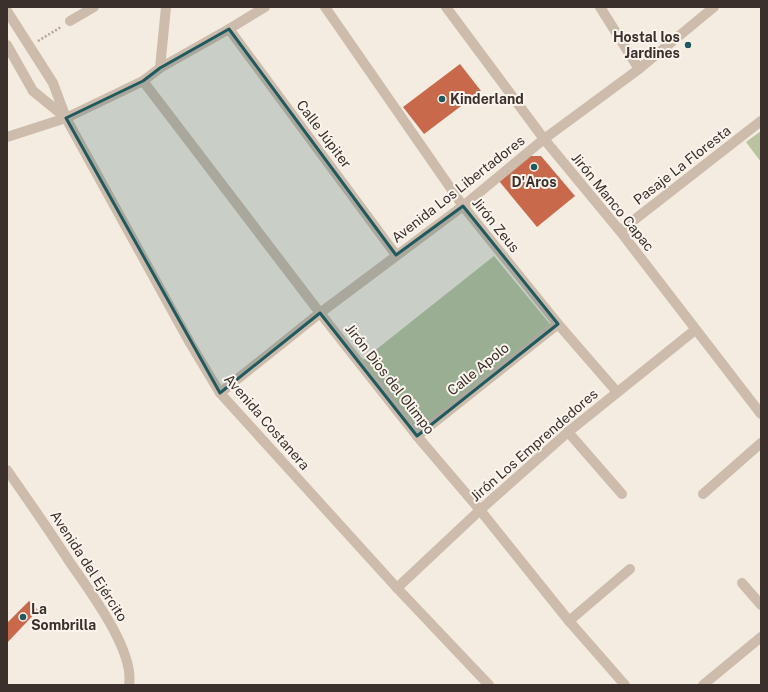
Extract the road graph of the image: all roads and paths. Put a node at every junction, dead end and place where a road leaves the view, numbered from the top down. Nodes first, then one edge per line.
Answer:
1 (94, 7) edge
2 (166, 7) edge
3 (264, 7) edge
4 (325, 7) edge
5 (446, 7) edge
6 (600, 7) edge
7 (714, 7) edge
8 (7, 11) edge
9 (70, 21) joint
10 (229, 29) junction
11 (7, 45) edge
12 (29, 46) junction
13 (160, 68) junction
14 (639, 69) junction
15 (143, 81) junction
16 (66, 118) junction
17 (761, 122) edge
18 (7, 137) edge
19 (544, 139) junction
20 (463, 206) junction
21 (620, 231) junction
22 (396, 255) junction
23 (320, 313) junction
24 (558, 324) junction
25 (695, 330) junction
26 (617, 392) junction
27 (220, 393) junction
28 (761, 414) edge
29 (568, 432) junction
30 (417, 436) junction
31 (761, 443) edge
32 (7, 470) edge
33 (622, 494) dead end
34 (703, 494) dead end
35 (480, 510) junction
36 (630, 569) dead end
37 (742, 583) dead end
38 (397, 588) junction
39 (761, 605) edge
40 (569, 621) junction
41 (761, 637) edge
42 (128, 685) edge
43 (489, 685) edge
44 (625, 685) edge
45 (703, 685) edge

1 - 9 street
2 - 13 street
3 - 10 street
4 - 20 street, Jirón Zeus
5 - 19 street, Jirón Manco Capac
6 - 14 street
7 - 14 street, Avenida Los Libertadores
8 - 12 street, Avenida Costanera
9 - 12 path
10 - 13 street
10 - 22 street, Calle Júpiter
11 - 16 street, Avenida Costanera
12 - 16 street, Avenida Costanera
13 - 15 street
14 - 19 street, Avenida Los Libertadores
15 - 16 street
15 - 23 street, Jirón Dios del Olimpo
16 - 18 street
16 - 27 street, Avenida Costanera
17 - 21 street, Pasaje La Floresta
19 - 20 street, Avenida Los Libertadores
19 - 21 street, Jirón Manco Capac
20 - 22 street, Avenida Los Libertadores
20 - 24 street, Jirón Zeus
21 - 25 street, Jirón Manco Capac
22 - 23 street, Avenida Los Libertadores
23 - 27 street, Avenida Los Libertadores
23 - 30 street, Jirón Dios del Olimpo
24 - 26 street, Jirón Zeus
24 - 30 street, Calle Apolo
25 - 26 street, Jirón Los Emprendedores
25 - 28 street, Jirón Manco Capac
26 - 29 street, Jirón Los Emprendedores
27 - 38 street, Avenida Costanera
29 - 33 street
29 - 35 street, Jirón Los Emprendedores
30 - 35 street, Jirón Dios del Olimpo
31 - 34 street
32 - 42 street, Avenida del Ejército
35 - 38 street, Jirón Los Emprendedores
35 - 40 street, Jirón Dios del Olimpo
36 - 40 street
37 - 39 street
38 - 43 street, Avenida Costanera
40 - 44 street, Jirón Dios del Olimpo
41 - 45 street

